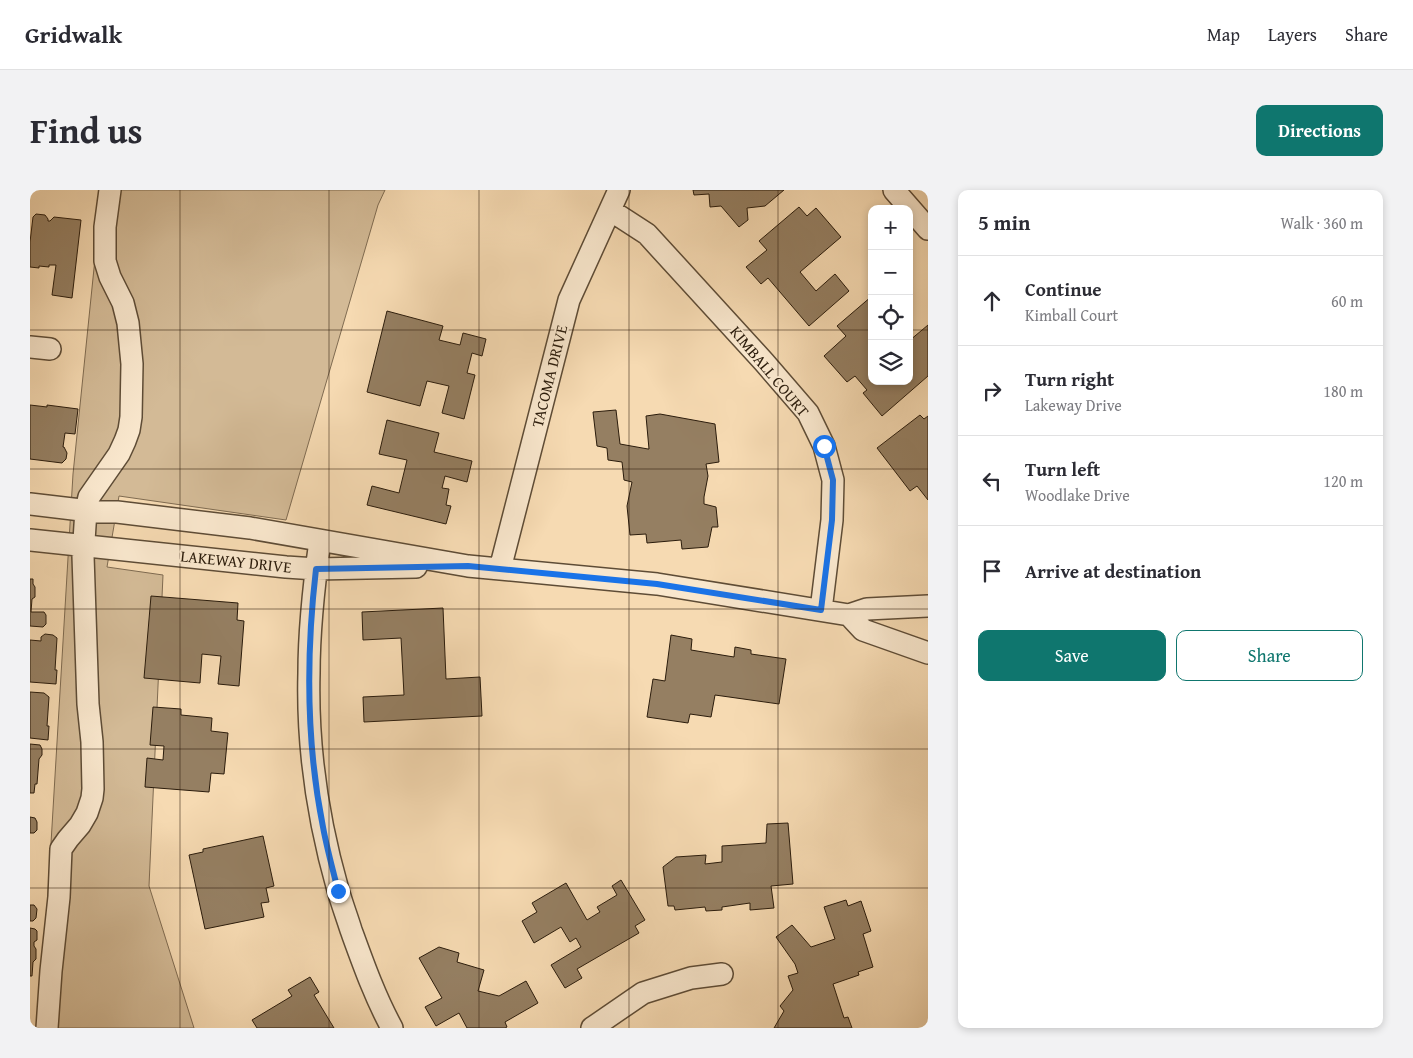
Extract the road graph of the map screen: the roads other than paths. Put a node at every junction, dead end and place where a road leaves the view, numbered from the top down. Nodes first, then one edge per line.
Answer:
1 (110, 190) edge
2 (619, 190) edge
3 (894, 190) edge
4 (610, 210) junction
5 (928, 229) edge
6 (30, 504) edge
7 (92, 511) junction
8 (30, 540) edge
9 (320, 540) junction
10 (89, 545) junction
11 (468, 566) junction
12 (316, 569) junction
13 (500, 569) junction
14 (928, 606) edge
15 (821, 610) junction
16 (850, 615) junction
17 (928, 653) edge
18 (722, 974) dead end
19 (47, 1028) edge
20 (392, 1028) edge
21 (592, 1028) edge

1 - 7 street
2 - 4 street, TACOMA DRIVE
3 - 5 street
4 - 13 street, TACOMA DRIVE
4 - 15 street, KIMBALL COURT
6 - 7 street, LAKEWAY DRIVE
7 - 9 street, LAKEWAY DRIVE
7 - 10 street
8 - 10 street, LAKEWAY DRIVE
9 - 11 street, LAKEWAY DRIVE
9 - 12 street
10 - 12 street, LAKEWAY DRIVE
10 - 19 street
11 - 12 street, LAKEWAY DRIVE
11 - 13 street, LAKEWAY DRIVE
12 - 20 street
13 - 15 street, LAKEWAY DRIVE
14 - 16 street, LAKEWAY DRIVE
15 - 16 street, LAKEWAY DRIVE
16 - 17 street
18 - 21 street

